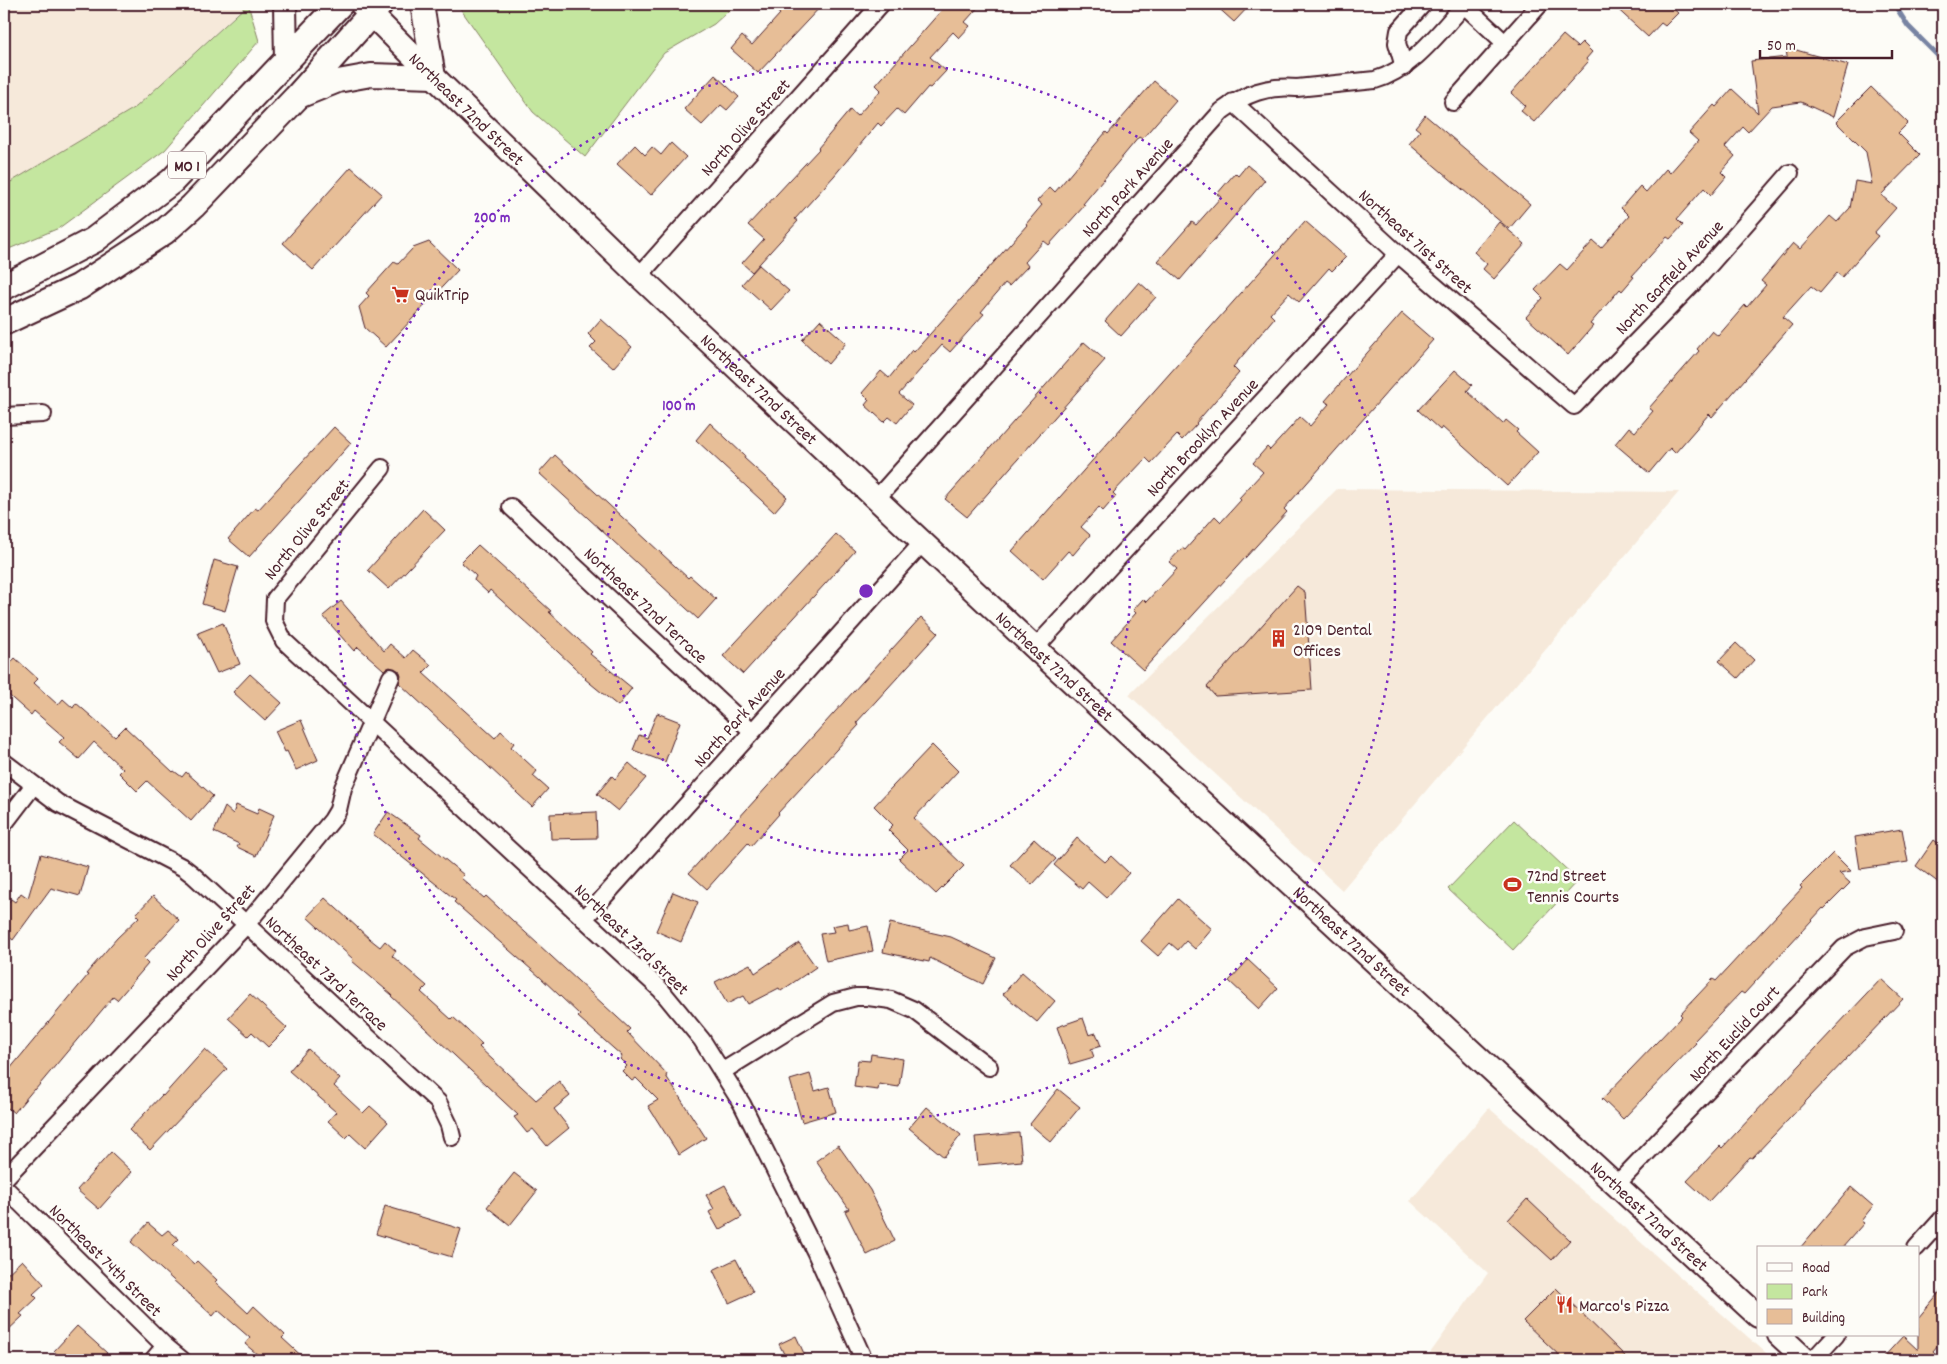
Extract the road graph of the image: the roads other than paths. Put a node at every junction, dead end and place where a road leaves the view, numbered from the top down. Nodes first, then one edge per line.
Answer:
1 (285, 4) edge
2 (340, 4) edge
3 (422, 4) edge
4 (881, 4) edge
5 (1423, 4) edge
6 (1464, 4) edge
7 (1540, 4) edge
8 (370, 7) edge
9 (1505, 43) junction
10 (286, 61) junction
11 (1404, 67) junction
12 (434, 78) junction
13 (296, 98) junction
14 (1234, 102) junction
15 (1453, 102) dead end
16 (1790, 173) dead end
17 (1398, 254) junction
18 (639, 276) junction
19 (4, 286) edge
20 (4, 322) edge
21 (1574, 406) joint
22 (43, 414) dead end
23 (4, 416) edge
24 (382, 468) dead end
25 (877, 498) junction
26 (511, 507) dead end
27 (923, 542) junction
28 (274, 621) joint
29 (1035, 648) junction
30 (391, 677) dead end
31 (372, 723) junction
32 (752, 732) junction
33 (4, 762) edge
34 (34, 786) junction
35 (4, 824) edge
36 (584, 919) junction
37 (246, 925) junction
38 (1894, 931) dead end
39 (989, 1067) dead end
40 (723, 1071) junction
41 (452, 1137) dead end
42 (4, 1179) edge
43 (1617, 1184) junction
44 (4, 1187) edge
45 (1943, 1218) edge
46 (1918, 1246) edge
47 (1757, 1315) edge
48 (1780, 1336) edge
49 (1835, 1336) edge
50 (166, 1346) junction
51 (153, 1360) edge
52 (182, 1360) edge
53 (864, 1360) edge
54 (1806, 1360) edge
55 (1813, 1360) edge

1 - 10 main road
2 - 10 main road, MO 1
3 - 12 main road
4 - 18 street, North Olive Street
5 - 11 street
6 - 9 street
6 - 11 street, North Park Avenue
7 - 9 street
8 - 12 main road, Northeast 72nd Street
8 - 13 main road, MO 1
9 - 15 street
10 - 19 main road, MO 1
11 - 14 street, North Park Avenue
12 - 13 main road
12 - 18 main road, Northeast 72nd Street
13 - 20 main road, MO 1
14 - 17 street, Northeast 71st Street
14 - 25 street, North Park Avenue
16 - 21 street, North Garfield Avenue
17 - 21 street, Northeast 71st Street
17 - 29 street, North Brooklyn Avenue
18 - 25 main road, Northeast 72nd Street
22 - 23 street
24 - 28 street, North Olive Street
25 - 27 main road, Northeast 72nd Street
26 - 32 street, Northeast 72nd Terrace
27 - 29 main road, Northeast 72nd Street
27 - 32 street, North Park Avenue
28 - 31 street, Northeast 73rd Street
29 - 43 main road, Northeast 72nd Street
30 - 31 street, North Olive Street
31 - 36 street, Northeast 73rd Street
31 - 37 street, North Olive Street
32 - 36 street, North Park Avenue
33 - 34 street, Northeast 73rd Terrace
34 - 35 street
34 - 37 street, Northeast 73rd Terrace
36 - 40 street, Northeast 73rd Street
37 - 41 street, Northeast 73rd Terrace
37 - 42 street, North Olive Street
38 - 43 street, North Euclid Court
39 - 40 street
40 - 53 street, Northeast 73rd Street
43 - 47 main road, Northeast 72nd Street
44 - 50 street, Northeast 74th Street
45 - 46 street
48 - 54 main road
49 - 55 street
50 - 51 street
50 - 52 street, Northeast 74th Street

